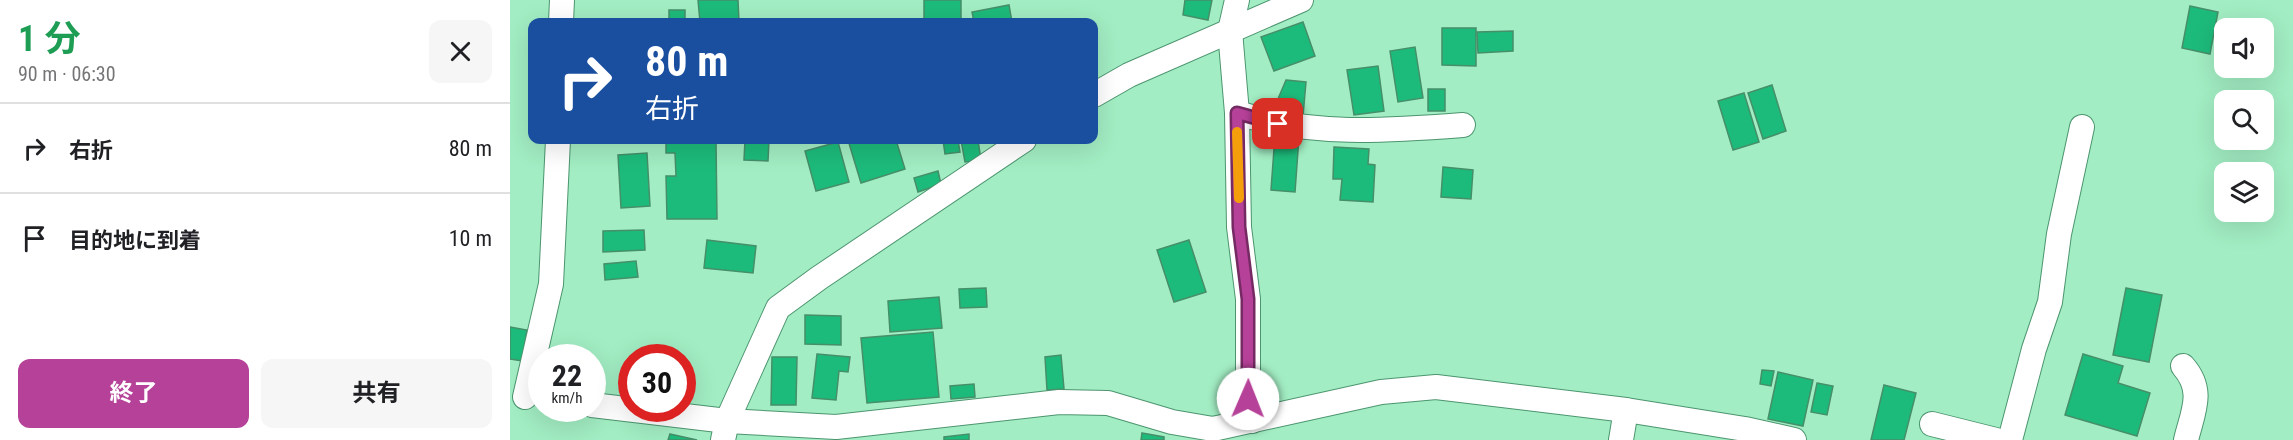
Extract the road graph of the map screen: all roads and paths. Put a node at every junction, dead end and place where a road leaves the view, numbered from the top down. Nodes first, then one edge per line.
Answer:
1 (562, 0) edge
2 (1237, 0) edge
3 (1301, 0) edge
4 (561, 18) edge
5 (1230, 31) junction
6 (1098, 93) edge
7 (1237, 113) junction
8 (1463, 125) dead end
9 (2082, 127) dead end
10 (558, 144) edge
11 (1018, 144) edge
12 (2182, 366) dead end
13 (526, 397) edge
14 (606, 408) edge
15 (1626, 410) junction
16 (1252, 421) junction
17 (1932, 424) dead end
18 (725, 431) edge
19 (1621, 440) edge
20 (1794, 440) edge
21 (1996, 440) edge
22 (2010, 440) edge
23 (2186, 440) edge

1 - 4 street
2 - 5 street
3 - 5 street
5 - 6 street
5 - 7 street
7 - 8 street
7 - 16 street
9 - 22 street
10 - 13 street
11 - 18 street
12 - 23 street
14 - 18 street
15 - 16 street
15 - 19 street
15 - 20 street
16 - 18 street
17 - 21 street

